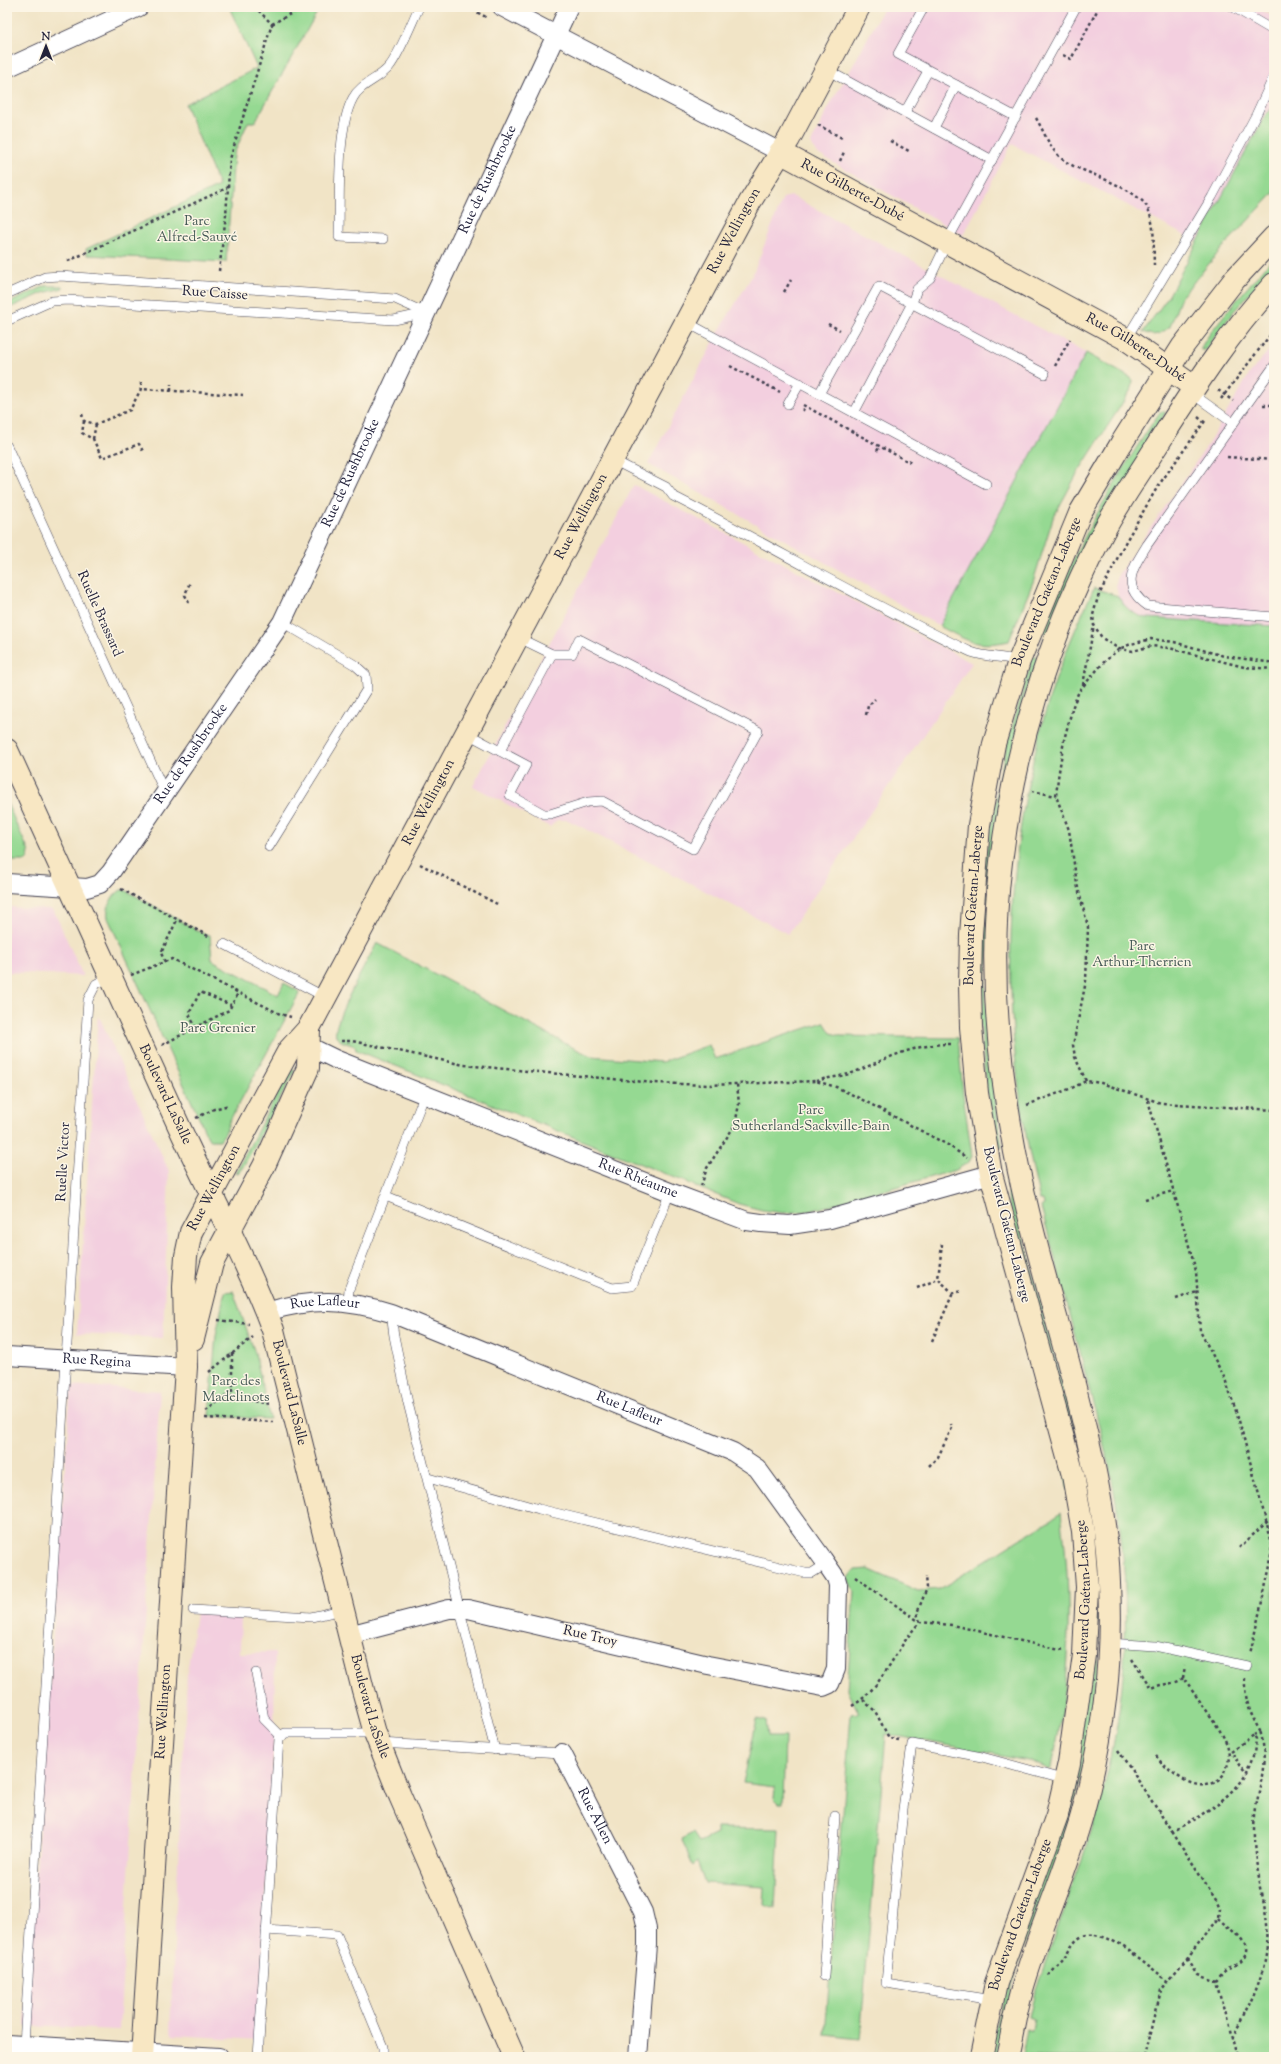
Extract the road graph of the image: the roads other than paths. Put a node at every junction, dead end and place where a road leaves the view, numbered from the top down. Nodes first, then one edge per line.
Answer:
1 (139, 7) edge
2 (419, 7) edge
3 (502, 7) edge
4 (569, 7) edge
5 (859, 7) edge
6 (924, 7) edge
7 (1076, 7) edge
8 (1233, 7) edge
9 (1274, 31) edge
10 (555, 34) junction
11 (7, 68) edge
12 (825, 69) junction
13 (928, 70) junction
14 (1274, 76) edge
15 (956, 85) junction
16 (905, 112) junction
17 (1016, 117) junction
18 (934, 128) junction
19 (780, 152) junction
20 (992, 160) junction
21 (1274, 237) edge
22 (383, 239) dead end
23 (948, 243) junction
24 (1274, 284) edge
25 (7, 294) edge
26 (912, 303) junction
27 (426, 313) junction
28 (7, 321) edge
29 (686, 322) junction
30 (1126, 339) junction
31 (1274, 366) edge
32 (1168, 368) junction
33 (1045, 374) dead end
34 (800, 383) junction
35 (1194, 387) junction
36 (819, 394) junction
37 (788, 404) dead end
38 (854, 413) junction
39 (1233, 423) junction
40 (7, 446) edge
41 (613, 460) junction
42 (986, 484) dead end
43 (1274, 617) edge
44 (282, 622) junction
45 (518, 636) junction
46 (1028, 639) junction
47 (1052, 648) junction
48 (552, 654) junction
49 (1019, 661) junction
50 (466, 733) junction
51 (500, 751) junction
52 (8, 753) edge
53 (165, 793) junction
54 (269, 847) dead end
55 (7, 883) edge
56 (70, 887) junction
57 (224, 944) dead end
58 (121, 976) junction
59 (325, 997) junction
60 (305, 1038) junction
61 (425, 1094) junction
62 (991, 1174) junction
63 (670, 1192) junction
64 (212, 1194) junction
65 (386, 1196) junction
66 (229, 1229) junction
67 (348, 1302) junction
68 (391, 1313) junction
69 (258, 1318) junction
70 (7, 1356) edge
71 (66, 1359) junction
72 (186, 1367) junction
73 (428, 1478) junction
74 (826, 1564) junction
75 (460, 1608) junction
76 (192, 1610) dead end
77 (342, 1610) junction
78 (349, 1635) junction
79 (1110, 1643) junction
80 (1247, 1666) road end
81 (256, 1673) dead end
82 (830, 1684) joint
83 (282, 1737) junction
84 (377, 1738) junction
85 (495, 1750) junction
86 (562, 1753) joint
87 (1066, 1780) junction
88 (835, 1816) dead end
89 (266, 1930) junction
90 (824, 1976) dead end
91 (992, 2000) junction
92 (16, 2044) edge
93 (143, 2055) edge
94 (218, 2057) edge
95 (258, 2057) edge
96 (383, 2057) edge
97 (514, 2057) edge
98 (638, 2057) edge
99 (981, 2057) edge
100 (1007, 2057) edge

1 - 11 street
2 - 22 lane
3 - 10 street, Rue Gilberte-Dubé
4 - 10 street, Rue de Rushbrooke
5 - 12 main road, Rue Wellington
6 - 13 lane
7 - 17 lane
8 - 9 lane
10 - 19 street, Rue Gilberte-Dubé
10 - 27 street, Rue de Rushbrooke
12 - 16 lane
12 - 19 main road, Rue Wellington
13 - 15 lane
13 - 16 lane
14 - 30 lane
15 - 17 lane
15 - 18 lane
16 - 18 lane
17 - 20 lane
18 - 20 lane
19 - 23 main road, Rue Gilberte-Dubé
19 - 29 main road, Rue Wellington
20 - 23 lane
21 - 32 main road, Boulevard Gaétan-Laberge
23 - 26 lane
23 - 30 main road, Rue Gilberte-Dubé
24 - 35 main road, Boulevard Gaétan-Laberge
25 - 27 lane
26 - 33 lane
26 - 36 lane
26 - 38 lane
27 - 28 lane, Rue Caisse
27 - 44 street, Rue de Rushbrooke
29 - 34 lane
29 - 41 main road, Rue Wellington
30 - 32 main road, Rue Gilberte-Dubé
31 - 39 lane
32 - 35 main road, Rue Gilberte-Dubé
32 - 46 main road, Boulevard Gaétan-Laberge
34 - 36 lane
34 - 37 lane
35 - 39 lane
35 - 47 main road, Boulevard Gaétan-Laberge
36 - 38 lane
38 - 42 lane
39 - 43 lane
40 - 53 lane, Ruelle Brassard
41 - 45 main road, Rue Wellington
41 - 49 lane
44 - 53 street, Rue de Rushbrooke
44 - 54 lane
45 - 48 lane
45 - 50 main road, Rue Wellington
46 - 47 main road
46 - 49 main road, Boulevard Gaétan-Laberge
47 - 79 main road, Boulevard Gaétan-Laberge
48 - 51 lane
48 - 51 lane
49 - 62 main road, Boulevard Gaétan-Laberge
50 - 51 lane
50 - 59 main road, Rue Wellington
52 - 56 main road, Boulevard LaSalle
53 - 56 street, Rue de Rushbrooke
55 - 56 street, Rue de Rushbrooke
56 - 58 main road, Boulevard LaSalle
57 - 59 lane
58 - 64 main road, Boulevard LaSalle
58 - 71 lane, Ruelle Victor
59 - 60 main road, Rue Wellington
60 - 61 street, Rue Rhéaume
60 - 64 main road, Rue Wellington
60 - 66 main road, Rue Wellington
61 - 63 street, Rue Rhéaume
61 - 65 lane
62 - 63 street, Rue Rhéaume
62 - 87 main road, Boulevard Gaétan-Laberge
63 - 65 lane
64 - 66 main road, Boulevard LaSalle
64 - 72 main road, Rue Wellington
65 - 67 lane
66 - 69 main road, Boulevard LaSalle
66 - 72 main road, Rue Wellington
67 - 68 street, Rue Lafleur
67 - 69 street, Rue Lafleur
68 - 73 lane
68 - 74 street, Rue Lafleur
69 - 77 main road, Boulevard LaSalle
70 - 71 street, Rue Regina
71 - 72 street, Rue Regina
71 - 92 lane, Ruelle Victor
72 - 93 main road, Rue Wellington
73 - 74 lane
73 - 75 lane
74 - 82 street, Rue Lafleur
75 - 78 street, Rue Troy
75 - 82 street, Rue Troy
75 - 85 lane
76 - 77 lane
77 - 78 main road, Boulevard LaSalle
78 - 84 main road, Boulevard LaSalle
79 - 80 lane
79 - 100 main road, Boulevard Gaétan-Laberge
81 - 83 lane
83 - 84 lane, Rue Allen
83 - 89 lane
84 - 85 lane, Rue Allen
84 - 97 main road, Boulevard LaSalle
85 - 86 lane, Rue Allen
86 - 98 street, Rue Allen
87 - 91 main road, Boulevard Gaétan-Laberge
87 - 91 lane
88 - 90 lane
89 - 95 lane
89 - 96 lane
91 - 99 main road, Boulevard Gaétan-Laberge
92 - 93 street
93 - 94 street

